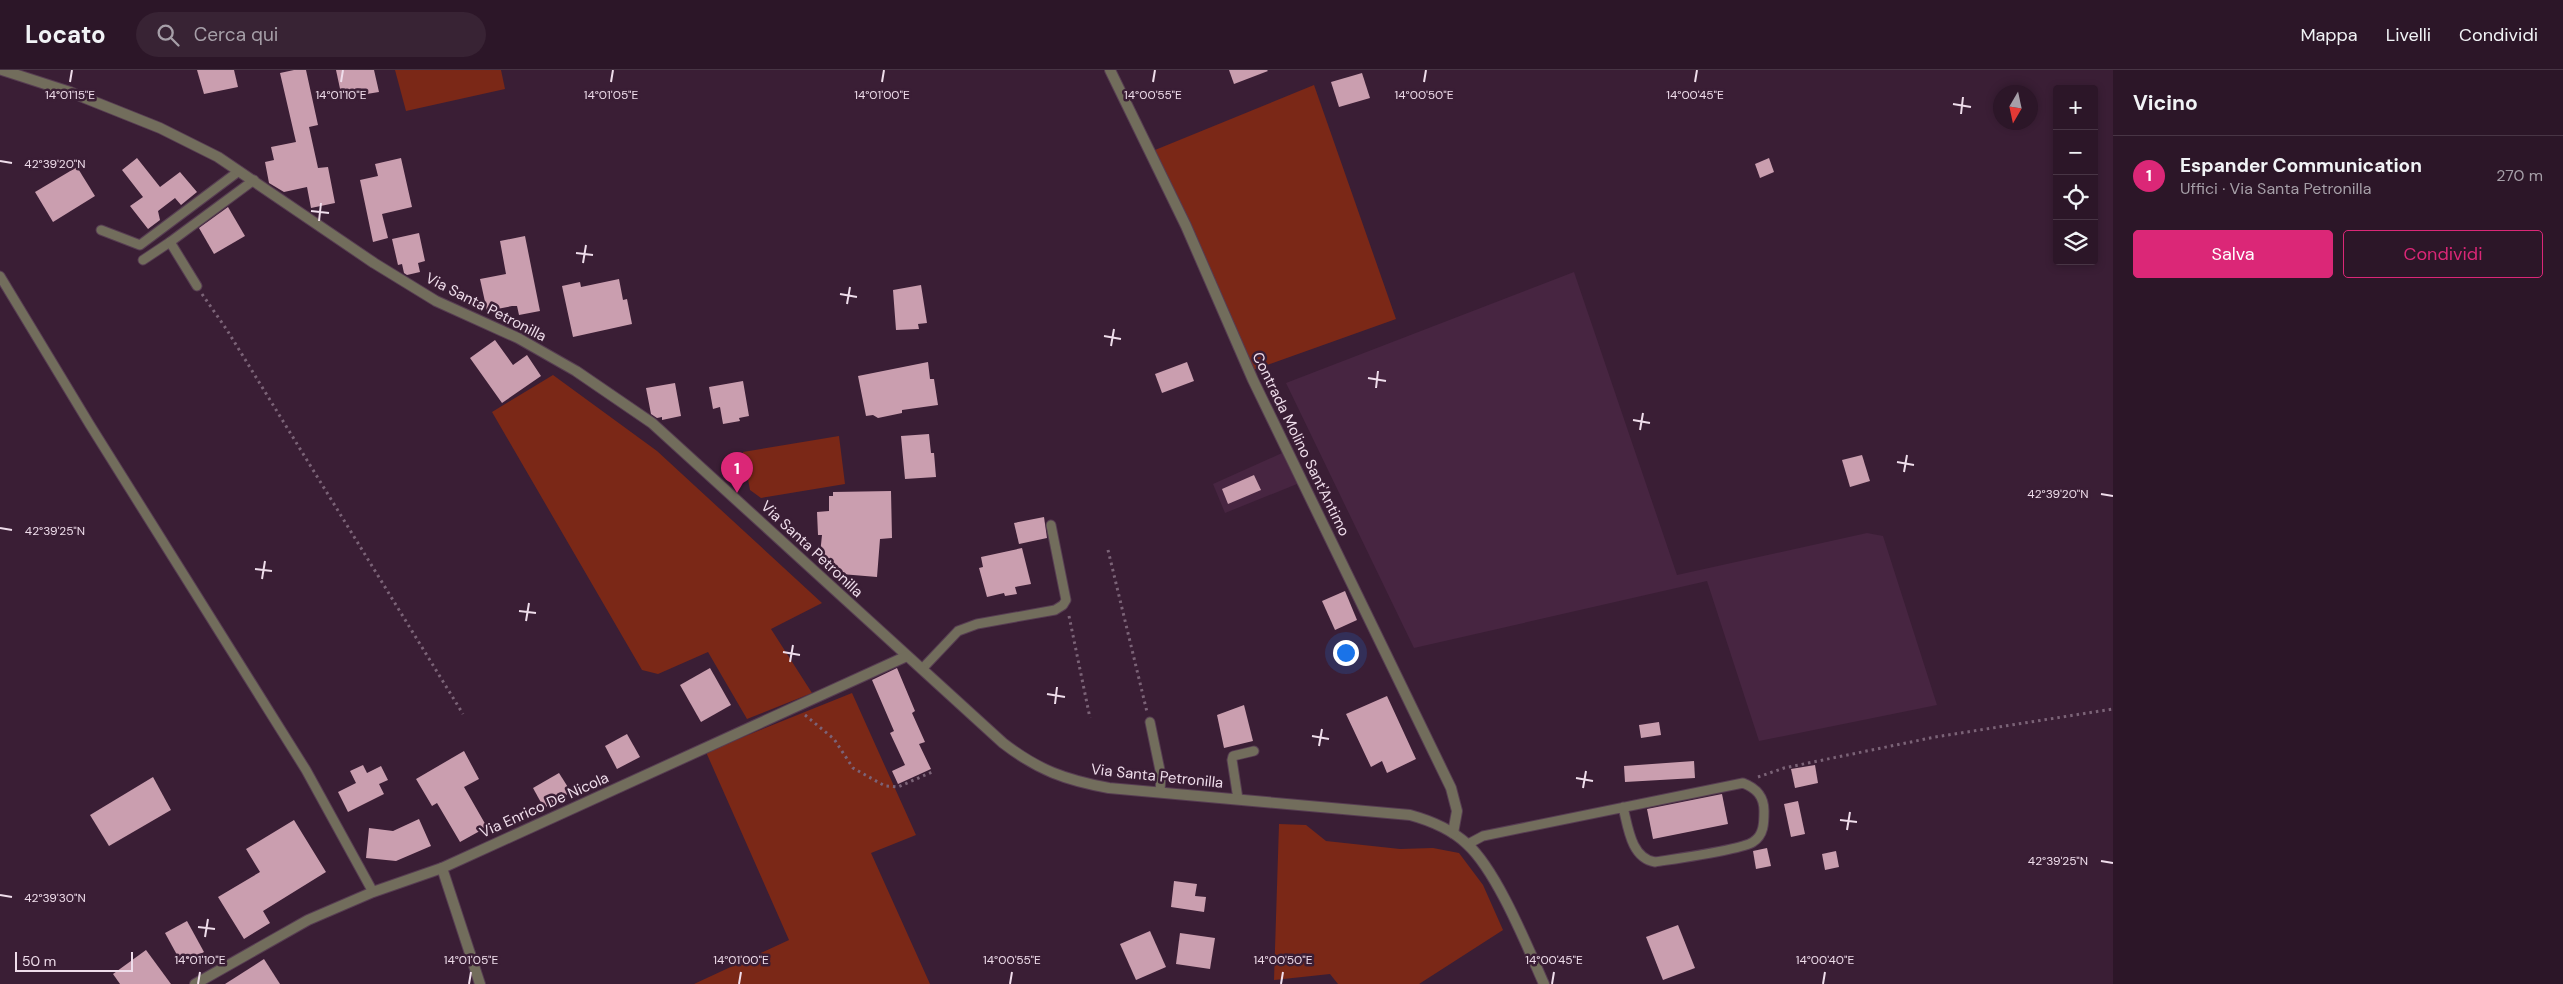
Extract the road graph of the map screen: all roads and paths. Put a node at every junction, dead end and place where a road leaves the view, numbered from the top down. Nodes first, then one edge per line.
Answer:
1 (2, 70) edge
2 (1110, 70) edge
3 (239, 170) junction
4 (254, 180) junction
5 (101, 230) dead end
6 (170, 242) junction
7 (143, 260) dead end
8 (0, 276) edge
9 (197, 286) joint
10 (1051, 525) dead end
11 (1108, 550) dead end
12 (1063, 606) junction
13 (907, 656) junction
14 (922, 670) junction
15 (791, 709) junction
16 (2113, 710) edge
17 (463, 714) dead end
18 (1090, 718) dead end
19 (1150, 722) joint
20 (1254, 751) dead end
21 (932, 772) dead end
22 (1743, 783) junction
23 (1160, 792) junction
24 (1238, 799) junction
25 (1623, 807) junction
26 (1453, 833) junction
27 (1468, 844) junction
28 (442, 868) junction
29 (373, 892) junction
30 (195, 984) edge
31 (480, 984) edge
32 (1544, 984) edge

1 - 3 street, Via Santa Petronilla
2 - 26 street, Contrada Molino Sant'Antimo
3 - 4 street, Via Santa Petronilla
3 - 5 lane
4 - 6 lane
4 - 13 street, Via Santa Petronilla
6 - 7 lane
6 - 9 lane
8 - 29 lane
9 - 17 path
10 - 12 lane
11 - 19 path
12 - 14 lane
12 - 18 path
13 - 14 street, Via Santa Petronilla
13 - 15 street, Via Enrico De Nicola
14 - 23 street, Via Santa Petronilla
15 - 21 path
15 - 28 street, Via Enrico De Nicola
16 - 22 path
19 - 23 lane
20 - 24 lane
22 - 25 lane
22 - 25 lane
23 - 24 street, Via Santa Petronilla
24 - 26 street, Via Santa Petronilla
25 - 27 lane
26 - 27 street, Via Santa Petronilla
27 - 32 street, Via Santa Petronilla
28 - 29 street, Via Enrico De Nicola
28 - 31 street
29 - 30 street, Via Enrico De Nicola

